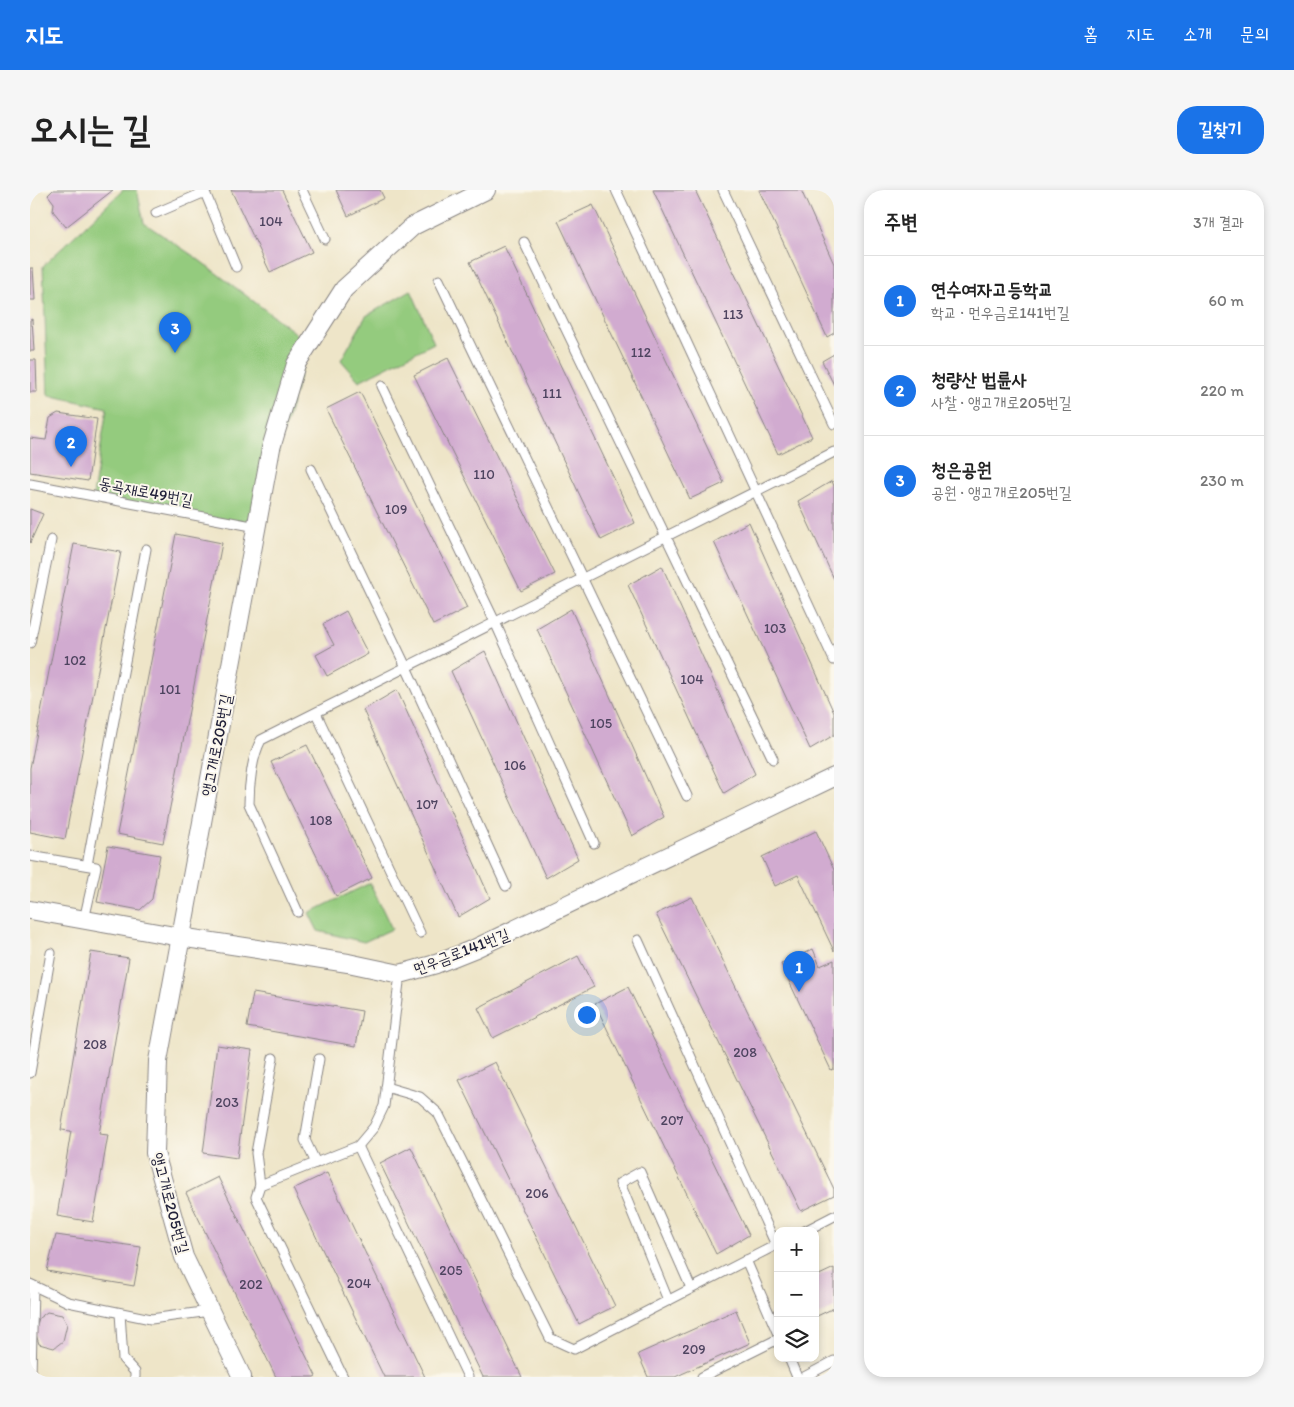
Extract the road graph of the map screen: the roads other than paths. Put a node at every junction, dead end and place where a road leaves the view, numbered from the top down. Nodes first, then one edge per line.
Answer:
1 (302, 190) edge
2 (486, 190) edge
3 (616, 190) edge
4 (723, 190) edge
5 (204, 191) edge
6 (156, 213) dead end
7 (325, 239) dead end
8 (524, 242) dead end
9 (236, 266) dead end
10 (439, 280) dead end
11 (382, 386) dead end
12 (834, 424) edge
13 (834, 452) edge
14 (311, 469) dead end
15 (30, 484) edge
16 (755, 492) junction
17 (257, 527) junction
18 (666, 537) junction
19 (51, 540) dead end
20 (146, 549) dead end
21 (583, 579) junction
22 (495, 622) junction
23 (30, 643) edge
24 (834, 660) edge
25 (406, 667) junction
26 (316, 713) junction
27 (773, 759) dead end
28 (834, 777) edge
29 (688, 796) dead end
30 (594, 843) dead end
31 (30, 856) edge
32 (87, 865) junction
33 (506, 886) dead end
34 (30, 910) edge
35 (298, 912) dead end
36 (84, 920) junction
37 (420, 933) dead end
38 (180, 937) junction
39 (638, 940) dead end
40 (51, 953) dead end
41 (400, 974) junction
42 (273, 1058) dead end
43 (319, 1058) dead end
44 (30, 1073) edge
45 (386, 1087) junction
46 (358, 1146) junction
47 (316, 1163) junction
48 (260, 1185) junction
49 (834, 1216) edge
50 (813, 1227) edge
51 (774, 1237) edge
52 (774, 1246) edge
53 (746, 1260) junction
54 (32, 1285) edge
55 (691, 1288) junction
56 (668, 1300) junction
57 (210, 1311) junction
58 (120, 1313) junction
59 (774, 1325) edge
60 (774, 1341) edge
61 (834, 1361) edge
62 (790, 1362) edge
63 (31, 1377) edge
64 (135, 1377) edge
65 (242, 1377) edge
66 (343, 1377) edge
67 (468, 1377) edge
68 (702, 1377) edge
69 (797, 1377) edge
70 (804, 1377) edge

1 - 7 lane
2 - 17 street, 앵고개로205번길
3 - 16 lane
4 - 12 lane
5 - 6 lane
5 - 9 lane
8 - 18 lane
10 - 21 lane
11 - 22 lane
13 - 16 lane
14 - 25 lane
15 - 17 lane, 동곡재로49번길
16 - 18 lane
16 - 24 lane
17 - 38 street, 앵고개로205번길
18 - 21 lane
18 - 27 lane
19 - 23 lane
20 - 32 lane
21 - 22 lane
21 - 29 lane
22 - 25 lane
22 - 30 lane
25 - 26 lane
25 - 33 lane
26 - 35 lane
26 - 37 lane
28 - 41 street, 먼우금로141번길
31 - 32 lane
32 - 36 lane
34 - 36 street, 먼우금로141번길
36 - 38 street, 먼우금로141번길
38 - 41 street, 먼우금로141번길
38 - 57 street, 앵고개로205번길
39 - 51 lane
40 - 44 lane
41 - 45 lane
42 - 48 lane
43 - 47 lane
45 - 46 lane
45 - 56 lane
46 - 47 lane
46 - 67 lane
47 - 48 lane
48 - 66 lane
49 - 50 lane
52 - 53 lane
53 - 55 lane
53 - 59 lane
54 - 58 lane
54 - 63 lane
55 - 56 lane
55 - 56 lane
57 - 58 lane
57 - 65 street, 앵고개로205번길
58 - 64 lane
60 - 68 lane
61 - 70 lane
62 - 69 lane

